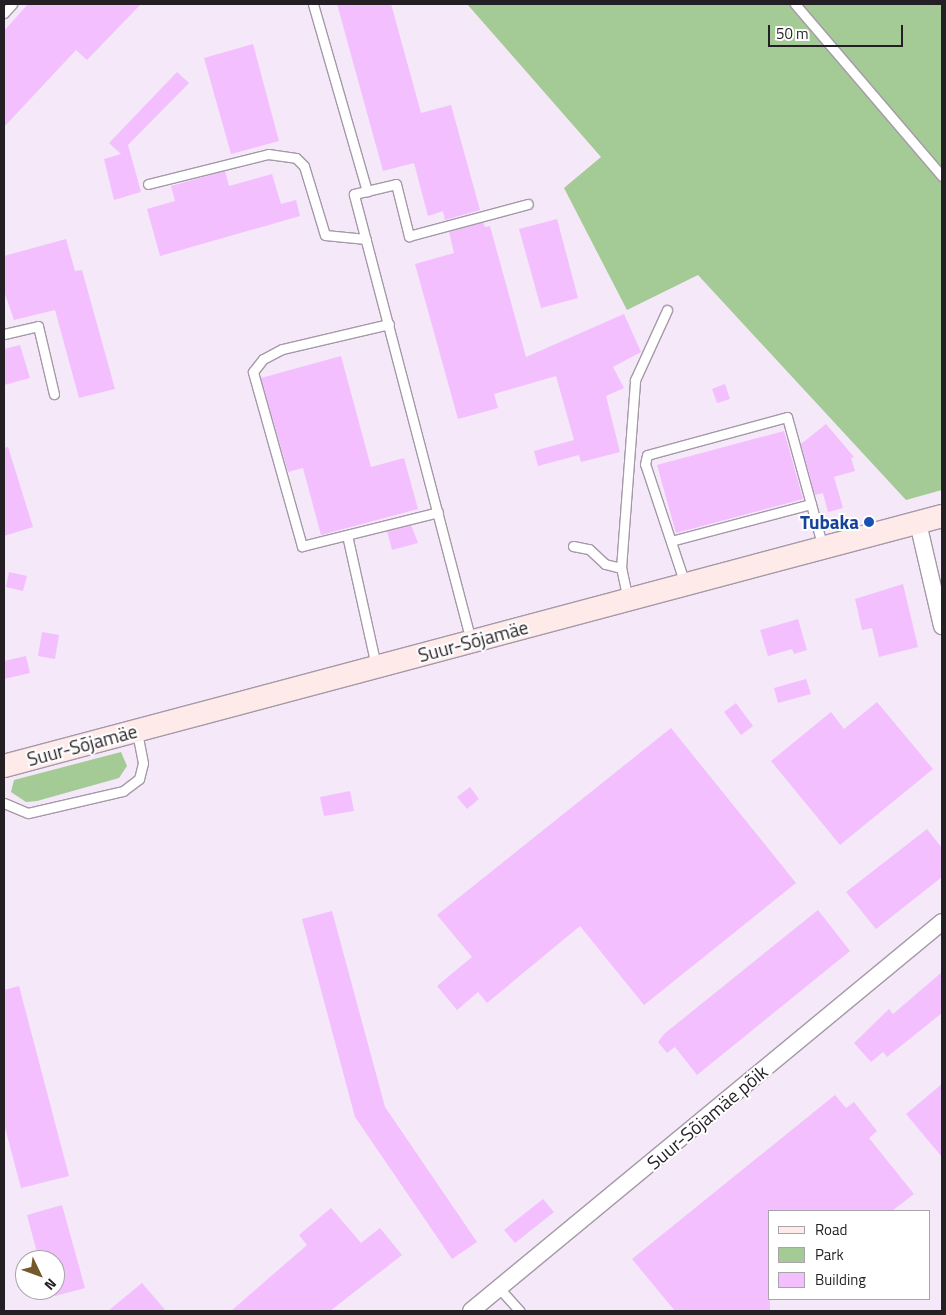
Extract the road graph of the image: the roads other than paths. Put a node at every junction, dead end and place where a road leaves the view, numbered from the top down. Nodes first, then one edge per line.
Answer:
1 (12, 4) edge
2 (313, 4) edge
3 (795, 4) edge
4 (4, 13) edge
5 (942, 176) edge
6 (148, 184) dead end
7 (367, 191) junction
8 (528, 204) dead end
9 (366, 239) junction
10 (667, 310) dead end
11 (389, 324) junction
12 (4, 334) edge
13 (54, 394) dead end
14 (811, 504) junction
15 (438, 512) junction
16 (942, 516) edge
17 (918, 523) junction
18 (347, 535) junction
19 (671, 541) junction
20 (573, 546) dead end
21 (823, 548) junction
22 (621, 568) junction
23 (685, 584) junction
24 (628, 600) junction
25 (942, 626) edge
26 (472, 641) junction
27 (376, 666) junction
28 (137, 731) junction
29 (4, 766) edge
30 (4, 803) edge
31 (942, 922) edge
32 (499, 1288) junction
33 (471, 1311) edge
34 (520, 1311) edge

1 - 4 lane
2 - 7 lane
3 - 5 lane
6 - 9 lane
7 - 8 lane
7 - 9 lane
9 - 11 lane
10 - 22 lane
11 - 15 lane
11 - 18 lane
12 - 13 lane
14 - 19 lane
14 - 19 lane
14 - 21 lane
15 - 18 lane
15 - 26 lane
16 - 17 main road, Suur-Sõjamäe
17 - 21 main road, Suur-Sõjamäe
17 - 25 street
18 - 27 lane
19 - 23 lane
20 - 22 lane
21 - 23 main road, Suur-Sõjamäe
22 - 24 lane
23 - 24 main road, Suur-Sõjamäe
24 - 26 main road, Suur-Sõjamäe
26 - 27 main road, Suur-Sõjamäe
27 - 28 main road, Suur-Sõjamäe
28 - 29 main road, Suur-Sõjamäe
28 - 30 lane
31 - 32 street, Suur-Sõjamäe põik
32 - 33 street, Suur-Sõjamäe põik
32 - 34 lane

